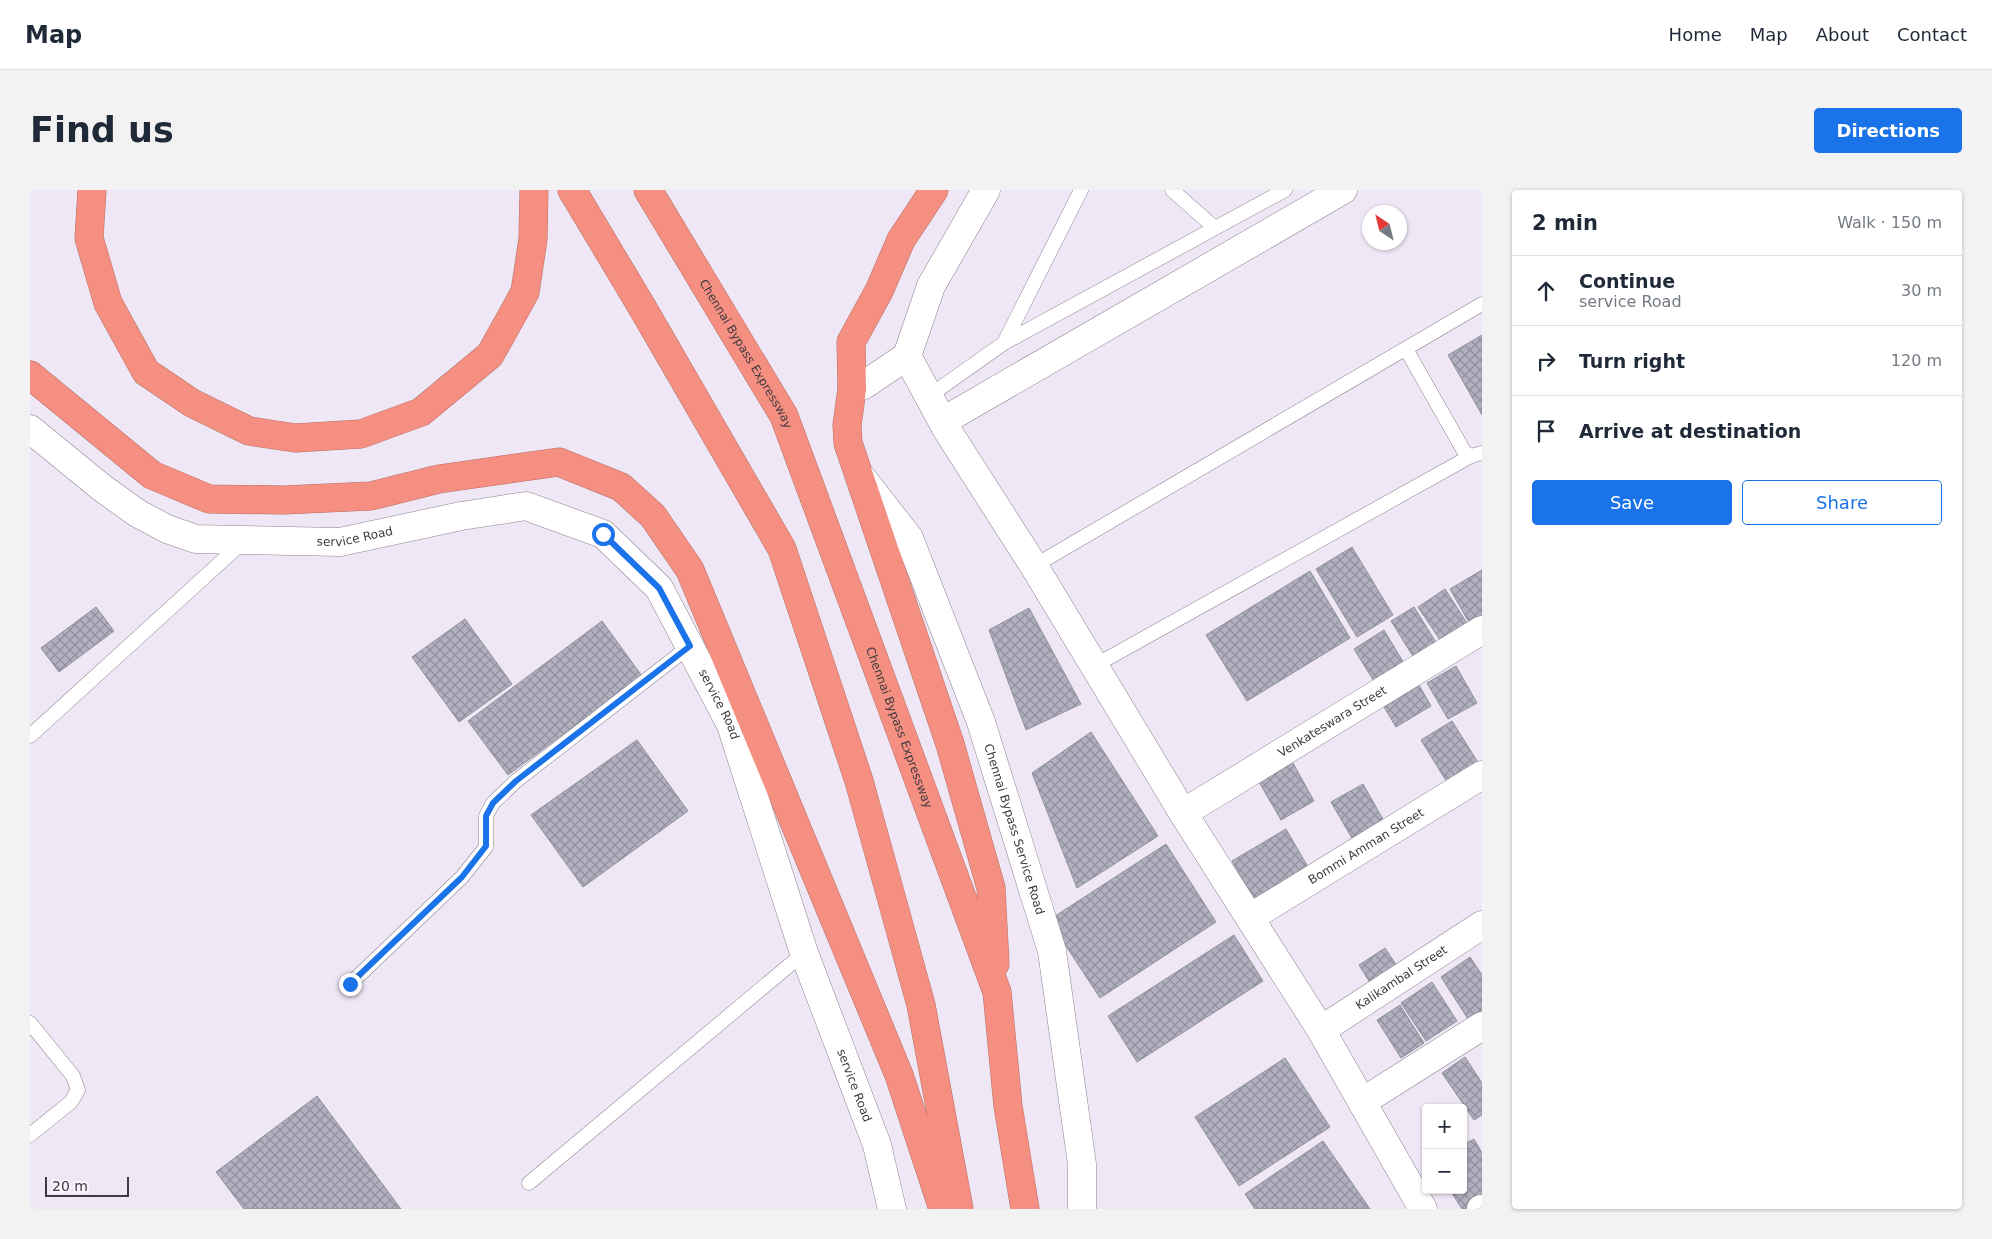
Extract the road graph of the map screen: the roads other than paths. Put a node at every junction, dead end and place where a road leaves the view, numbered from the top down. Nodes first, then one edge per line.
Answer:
1 (92, 190) edge
2 (534, 190) edge
3 (572, 190) edge
4 (648, 190) edge
5 (934, 190) edge
6 (986, 190) edge
7 (1081, 190) edge
8 (1172, 190) edge
9 (1284, 190) edge
10 (1343, 190) edge
11 (1215, 228) junction
12 (1482, 304) edge
13 (1004, 343) junction
14 (1406, 349) junction
15 (907, 356) junction
16 (30, 375) edge
17 (852, 389) junction
18 (929, 396) junction
19 (943, 421) junction
20 (30, 429) edge
21 (1476, 454) edge
22 (861, 476) junction
23 (244, 541) junction
24 (1034, 566) junction
25 (1482, 630) edge
26 (690, 646) junction
27 (1094, 666) junction
28 (30, 736) edge
29 (1482, 775) edge
30 (1183, 813) junction
31 (1250, 917) junction
32 (1482, 925) edge
33 (804, 953) junction
34 (350, 984) dead end
35 (997, 992) junction
36 (30, 1023) edge
37 (1482, 1026) edge
38 (1321, 1030) junction
39 (1362, 1102) junction
40 (30, 1135) edge
41 (529, 1183) dead end
42 (892, 1209) edge
43 (943, 1209) edge
44 (959, 1209) edge
45 (1025, 1209) edge
46 (1082, 1209) edge
47 (1423, 1209) edge

1 - 2 highway
3 - 44 highway
4 - 35 highway, Chennai Bypass Expressway
5 - 17 highway
6 - 15 street
7 - 13 lane
8 - 11 lane
9 - 11 lane
10 - 19 street
11 - 13 lane
12 - 14 lane
13 - 18 lane
14 - 21 lane
14 - 24 lane
15 - 17 street
15 - 18 street
16 - 43 highway
17 - 22 highway
18 - 19 street
19 - 24 street
20 - 23 street, service Road
21 - 27 lane
22 - 35 highway
22 - 46 street, Chennai Bypass Service Road
23 - 26 street, service Road
23 - 28 lane
24 - 27 street
25 - 30 street, Venkateswara Street
26 - 33 street, service Road
26 - 34 lane
27 - 30 street
29 - 31 street, Bommi Amman Street
30 - 31 street
31 - 38 street
32 - 38 street, Kalikambal Street
33 - 41 lane
33 - 42 street, service Road
35 - 45 highway, Chennai Bypass Expressway
36 - 40 lane
37 - 39 street
38 - 39 street
39 - 47 street

